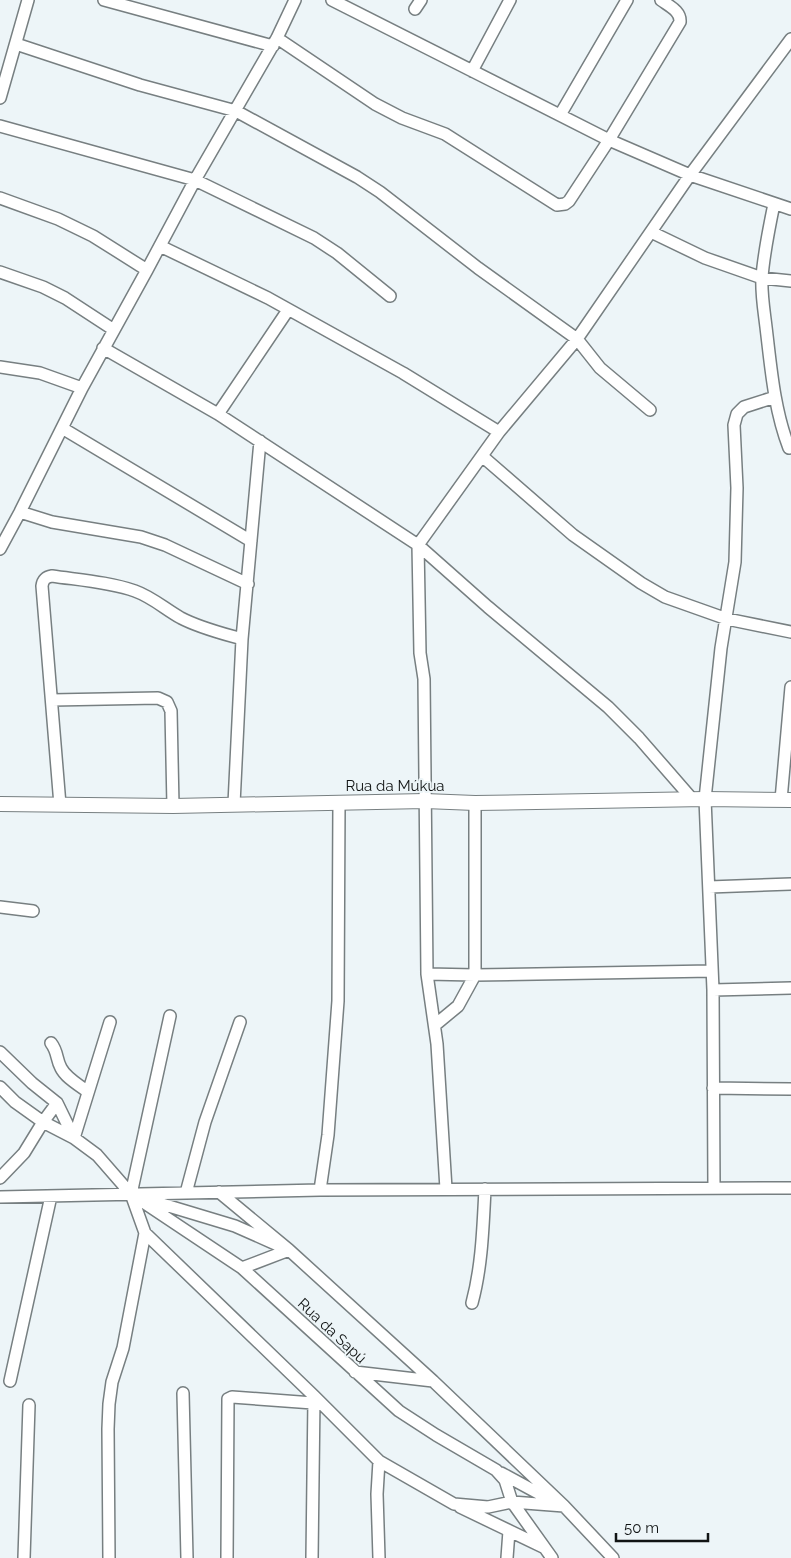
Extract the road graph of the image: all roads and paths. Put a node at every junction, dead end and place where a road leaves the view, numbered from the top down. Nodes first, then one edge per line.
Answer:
1 (28, 0) edge
2 (104, 0) edge
3 (295, 0) edge
4 (332, 0) edge
5 (510, 0) edge
6 (627, 0) edge
7 (661, 0) edge
8 (791, 39) edge
9 (275, 42) junction
10 (16, 44) junction
11 (472, 70) junction
12 (0, 98) edge
13 (236, 111) junction
14 (560, 115) junction
15 (0, 126) edge
16 (609, 140) junction
17 (690, 175) junction
18 (194, 180) junction
19 (0, 198) edge
20 (774, 204) junction
21 (791, 209) edge
22 (650, 232) junction
23 (160, 246) junction
24 (147, 270) junction
25 (0, 272) edge
26 (762, 278) junction
27 (791, 281) edge
28 (390, 296) dead end
29 (288, 310) junction
30 (114, 330) junction
31 (577, 339) junction
32 (103, 348) junction
33 (0, 366) edge
34 (82, 388) junction
35 (775, 397) junction
36 (650, 410) dead end
37 (218, 414) junction
38 (62, 428) junction
39 (499, 432) junction
40 (260, 441) junction
41 (790, 449) edge
42 (482, 456) junction
43 (20, 512) junction
44 (251, 541) junction
45 (418, 545) junction
46 (0, 549) edge
47 (248, 584) junction
48 (727, 619) junction
49 (791, 632) edge
50 (242, 639) junction
51 (791, 687) edge
52 (52, 700) junction
53 (699, 799) junction
54 (425, 800) junction
55 (786, 800) edge
56 (340, 802) junction
57 (475, 803) junction
58 (0, 804) edge
59 (234, 804) junction
60 (60, 805) junction
61 (174, 806) junction
62 (791, 884) edge
63 (709, 887) junction
64 (0, 907) edge
65 (33, 911) dead end
66 (712, 971) junction
67 (426, 974) junction
68 (475, 975) junction
69 (791, 988) edge
70 (713, 990) junction
71 (170, 1016) dead end
72 (110, 1022) dead end
73 (240, 1022) dead end
74 (435, 1026) junction
75 (51, 1043) dead end
76 (0, 1052) edge
77 (0, 1088) edge
78 (713, 1088) junction
79 (791, 1089) edge
80 (88, 1092) junction
81 (0, 1096) edge
82 (15, 1102) junction
83 (57, 1103) junction
84 (43, 1122) junction
85 (74, 1138) junction
86 (0, 1178) edge
87 (714, 1188) junction
88 (791, 1188) edge
89 (446, 1189) junction
90 (485, 1189) junction
91 (320, 1190) junction
92 (186, 1192) junction
93 (219, 1192) junction
94 (131, 1194) junction
95 (0, 1196) edge
96 (51, 1196) junction
97 (145, 1233) junction
98 (289, 1250) junction
99 (242, 1268) junction
100 (472, 1303) dead end
101 (355, 1372) junction
102 (433, 1381) junction
103 (10, 1382) dead end
104 (183, 1393) dead end
105 (314, 1399) junction
106 (29, 1405) dead end
107 (379, 1461) junction
108 (496, 1470) junction
109 (512, 1502) junction
110 (454, 1504) junction
111 (564, 1506) junction
112 (509, 1531) junction
113 (543, 1547) junction
114 (24, 1558) edge
115 (109, 1558) edge
116 (187, 1558) edge
117 (228, 1558) edge
118 (312, 1558) edge
119 (379, 1558) edge
120 (507, 1558) edge
121 (552, 1558) edge
122 (613, 1558) edge

1 - 10 street
2 - 9 street
3 - 9 street
4 - 11 street
5 - 11 street
6 - 14 street
7 - 16 street
8 - 17 street
9 - 13 street
9 - 16 street
10 - 12 street
10 - 13 street
11 - 14 street
13 - 18 street
13 - 31 street
14 - 16 street
15 - 18 street
16 - 17 street
17 - 20 street
17 - 22 street
18 - 23 street
18 - 28 street
19 - 24 street
20 - 21 street
20 - 26 street
22 - 26 street
22 - 31 street
23 - 24 street
23 - 29 street
24 - 30 street
25 - 30 street
26 - 27 street
26 - 35 street
29 - 37 street
29 - 39 street
30 - 32 street
31 - 36 street
31 - 39 street
32 - 34 street
32 - 37 street
33 - 34 street
34 - 38 street
35 - 41 street
35 - 48 street
37 - 40 street
38 - 43 street
38 - 44 street
39 - 42 street
40 - 44 street
40 - 45 street
42 - 45 street
42 - 48 street
43 - 46 street
43 - 47 street
44 - 47 street
45 - 53 street
45 - 54 street
47 - 50 street
48 - 49 street
48 - 53 street
50 - 52 street
50 - 59 street
51 - 55 street
52 - 60 street
52 - 61 street
53 - 55 street, Rua da Múkua
53 - 57 street, Rua da Múkua
53 - 63 street
54 - 56 street, Rua da Múkua
54 - 57 street, Rua da Múkua
54 - 67 street
56 - 59 street, Rua da Múkua
56 - 91 street
57 - 68 street
58 - 60 street, Rua da Múkua
59 - 61 street, Rua da Múkua
60 - 61 street, Rua da Múkua
62 - 63 street
63 - 66 street
64 - 65 street
66 - 68 street
66 - 70 street
67 - 68 street
67 - 74 street
68 - 74 street
69 - 70 street
70 - 78 street
71 - 94 street
72 - 80 street
73 - 92 street
74 - 89 street
75 - 80 street
76 - 83 street, Rua da Sapú
77 - 82 street, Rua da Sapú
78 - 79 street
78 - 87 street
80 - 85 street
81 - 82 street
82 - 84 street, Rua da Sapú
83 - 84 street
83 - 85 street, Rua da Sapú
84 - 85 street, Rua da Sapú
84 - 86 street
85 - 94 street, Rua da Sapú
87 - 88 street
87 - 90 street
89 - 90 street
89 - 91 street
90 - 100 street
91 - 93 street
92 - 93 street
92 - 94 street
93 - 98 street
94 - 96 street
94 - 97 street
94 - 98 street
94 - 99 street, Rua da Sapú
95 - 96 street
96 - 103 street
97 - 105 street
97 - 115 street
98 - 99 street
98 - 102 street
99 - 101 street, Rua da Sapú
101 - 102 street
101 - 108 street, Rua da Sapú
102 - 111 street
104 - 116 street
105 - 107 street
105 - 117 street
105 - 118 street
106 - 114 street
107 - 110 street
107 - 119 street
108 - 109 street, Rua da Sapú
108 - 111 street
109 - 110 street
109 - 111 street
109 - 113 street, Rua da Sapú
110 - 112 street
111 - 122 street
112 - 113 street
112 - 120 street
113 - 121 street, Rua da Sapú

